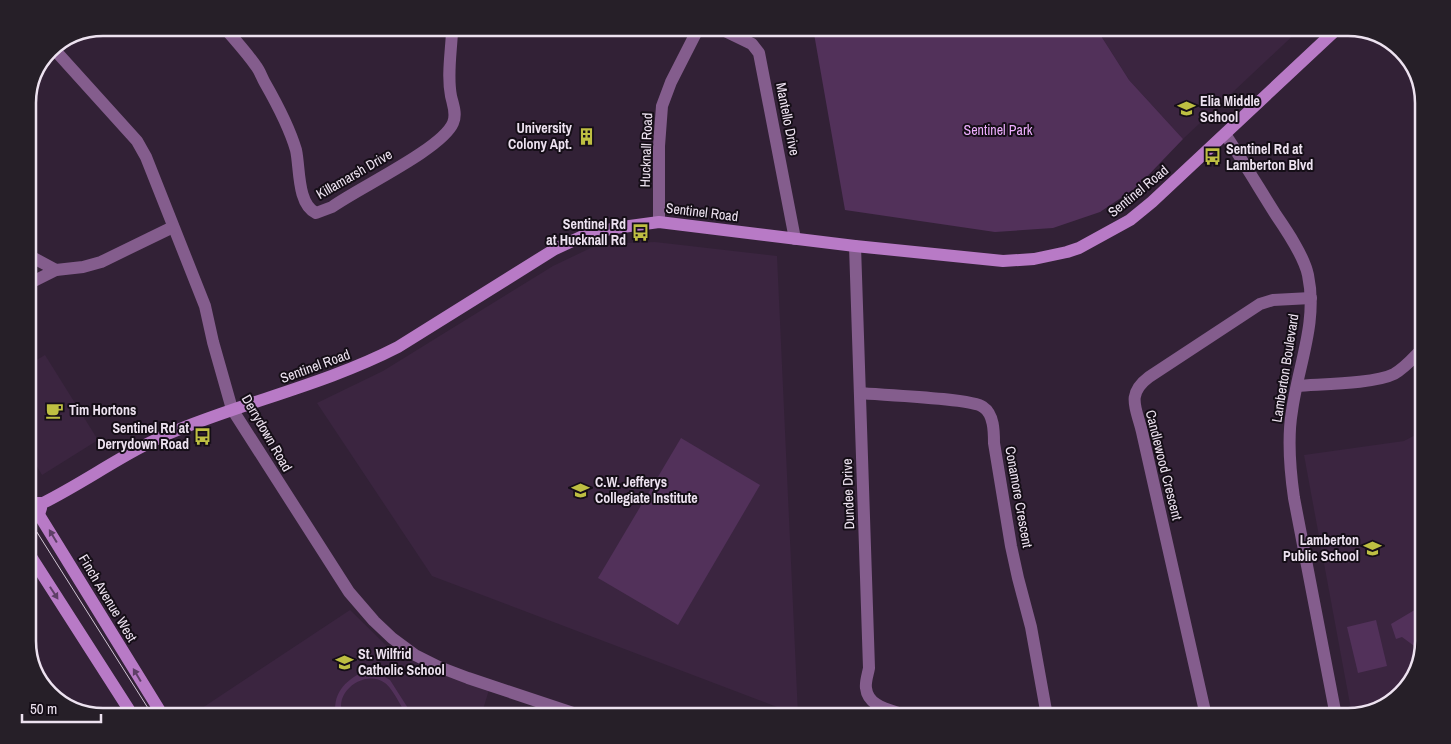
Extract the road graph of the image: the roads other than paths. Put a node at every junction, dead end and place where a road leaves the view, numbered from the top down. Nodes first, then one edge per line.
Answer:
1 (231, 36) edge
2 (446, 36) edge
3 (695, 36) edge
4 (734, 36) edge
5 (1330, 36) edge
6 (58, 54) edge
7 (1225, 134) junction
8 (659, 222) junction
9 (173, 227) junction
10 (795, 239) junction
11 (855, 246) junction
12 (36, 259) edge
13 (56, 270) junction
14 (36, 280) edge
15 (1311, 298) junction
16 (1415, 356) edge
17 (1297, 386) junction
18 (860, 393) junction
19 (232, 409) junction
20 (36, 503) edge
21 (36, 507) edge
22 (36, 564) edge
23 (128, 708) edge
24 (158, 708) edge
25 (559, 708) edge
26 (886, 708) edge
27 (1046, 708) edge
28 (1204, 708) edge
29 (1334, 708) edge

1 - 2 street, Killamarsh Drive
3 - 8 street, Hucknall Road
4 - 10 street, Mantello Drive
5 - 7 street, Sentinel Road
6 - 9 street, Derrydown Road
7 - 11 street, Sentinel Road
7 - 15 street, Lamberton Boulevard
8 - 10 street, Sentinel Road
8 - 19 street, Sentinel Road
9 - 13 street
9 - 19 street, Derrydown Road
10 - 11 street, Sentinel Road
11 - 18 street, Dundee Drive
12 - 13 street
13 - 14 street
15 - 17 street, Lamberton Boulevard
15 - 28 street, Candlewood Crescent
16 - 17 street
17 - 29 street, Lamberton Boulevard
18 - 26 street, Dundee Drive
18 - 27 street, Conamore Crescent
19 - 20 street, Sentinel Road
19 - 25 street, Derrydown Road
24 -> 21 street, Finch Avenue West
22 -> 23 street

